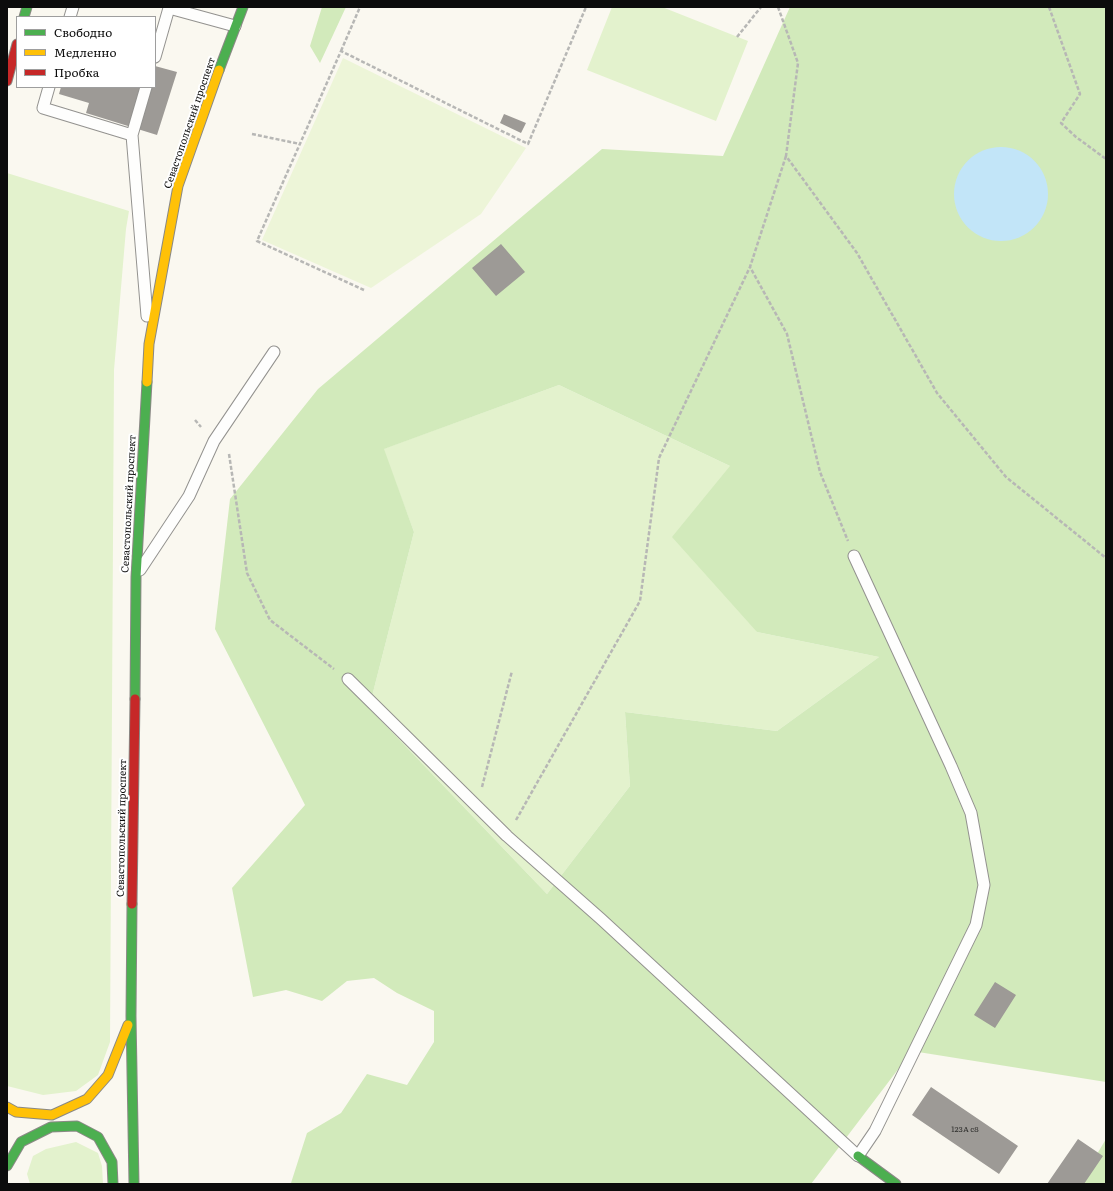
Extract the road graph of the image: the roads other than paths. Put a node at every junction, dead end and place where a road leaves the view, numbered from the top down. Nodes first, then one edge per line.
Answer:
1 (168, 7) edge
2 (243, 7) edge
3 (186, 10) edge
4 (235, 26) junction
5 (16, 48) edge
6 (156, 53) edge
7 (7, 81) edge
8 (49, 88) edge
9 (146, 88) edge
10 (132, 135) junction
11 (149, 344) junction
12 (274, 352) dead end
13 (854, 556) road end
14 (136, 578) junction
15 (348, 679) road end
16 (131, 1016) junction
17 (7, 1108) edge
18 (858, 1156) junction
19 (7, 1166) edge
20 (112, 1184) edge
21 (134, 1184) edge
22 (896, 1184) edge

1 - 3 lane
1 - 6 lane
2 - 4 main road, Севастопольский проспект
3 - 4 lane
4 - 11 main road, Севастопольский проспект
5 - 7 main road
8 - 10 lane
9 - 10 lane
10 - 11 lane
11 - 14 main road, Севастопольский проспект
12 - 14 lane
13 - 18 lane
14 - 16 main road, Севастопольский проспект
15 - 18 lane
16 - 17 main road, Севастопольский проспект
16 - 21 main road, Севастопольский проспект
18 - 22 main road
19 - 20 main road

